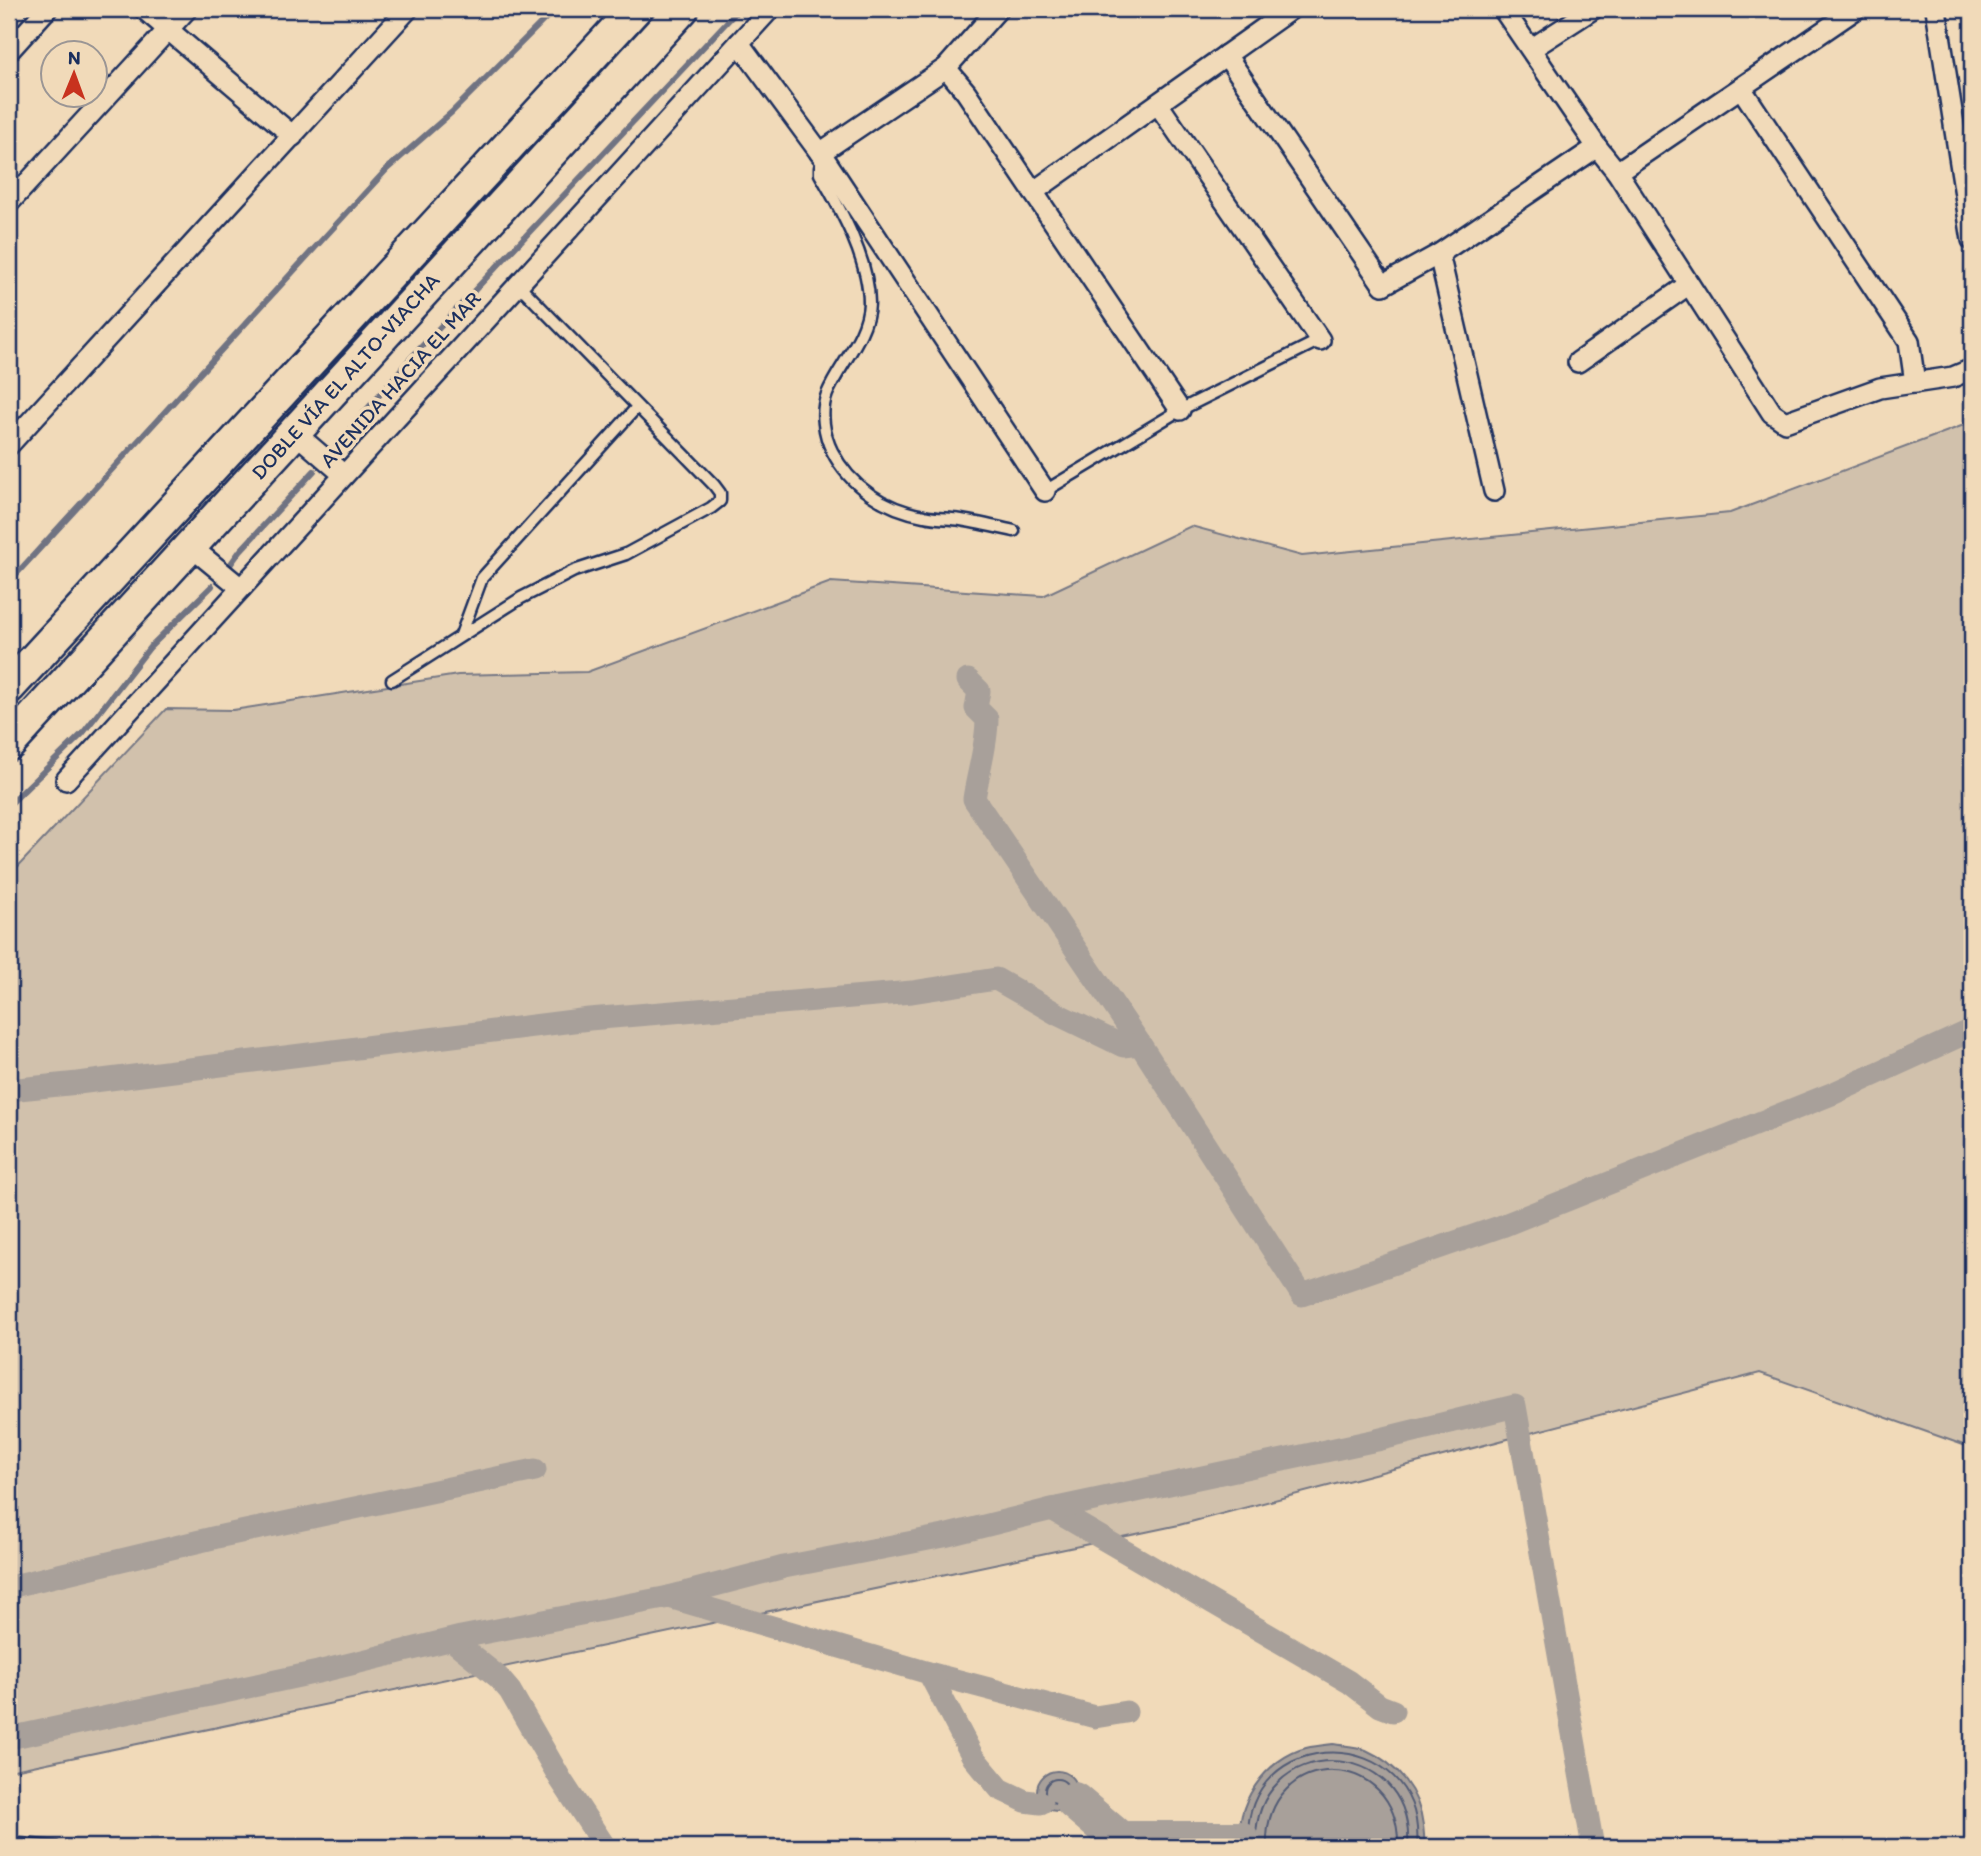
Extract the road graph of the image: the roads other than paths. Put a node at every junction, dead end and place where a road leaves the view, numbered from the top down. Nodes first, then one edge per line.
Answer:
1 (47, 9) edge
2 (144, 9) edge
3 (187, 9) edge
4 (408, 9) edge
5 (635, 9) edge
6 (682, 9) edge
7 (770, 9) edge
8 (998, 9) edge
9 (1291, 9) edge
10 (1503, 9) edge
11 (1593, 9) edge
12 (1856, 9) edge
13 (1936, 9) edge
14 (168, 30) junction
15 (739, 43) junction
16 (1531, 49) junction
17 (9, 51) edge
18 (1226, 55) junction
19 (946, 68) junction
20 (1741, 88) junction
21 (1158, 104) junction
22 (293, 136) junction
23 (1597, 147) junction
24 (823, 157) junction
25 (1616, 172) junction
26 (1033, 192) junction
27 (9, 203) edge
28 (1972, 240) edge
29 (1439, 254) junction
30 (518, 284) junction
31 (1688, 285) junction
32 (1320, 340) joint
33 (1578, 362) dead end
34 (1972, 369) edge
35 (1915, 383) junction
36 (637, 407) junction
37 (1181, 410) junction
38 (294, 432) junction
39 (9, 445) edge
40 (344, 475) junction
41 (1045, 491) joint
42 (1494, 491) dead end
43 (1014, 531) dead end
44 (190, 546) junction
45 (241, 588) junction
46 (461, 635) junction
47 (392, 680) dead end
48 (9, 687) edge
49 (9, 744) edge
50 (66, 780) dead end
51 (9, 1843) edge
52 (55, 1847) edge

1 - 17 street
2 - 14 street
3 - 14 street
4 - 22 street
5 - 48 highway, DOBLE VÍA EL ALTO-VIACHA
6 - 38 highway, DOBLE VÍA EL ALTO-VIACHA
7 - 15 street, AVENIDA HACIA EL MAR
8 - 19 street
9 - 18 street
10 - 16 street
11 - 16 street
12 - 20 street
13 - 28 street
14 - 22 street
14 - 27 street
15 - 24 street
15 - 30 street, AVENIDA HACIA EL MAR
16 - 23 street
18 - 21 street
18 - 29 street
19 - 24 street
19 - 26 street
20 - 25 street
20 - 35 street
21 - 26 street
21 - 32 street
22 - 39 street
23 - 25 street
23 - 29 street
24 - 41 street
24 - 43 lane
25 - 31 street
26 - 37 street
29 - 42 street
30 - 36 lane
30 - 40 street, AVENIDA HACIA EL MAR
31 - 33 street
31 - 35 street
32 - 37 lane
34 - 35 street
36 - 46 lane
36 - 46 lane
37 - 41 lane
38 - 40 street
38 - 44 highway, DOBLE VÍA EL ALTO-VIACHA
40 - 45 street, AVENIDA HACIA EL MAR
44 - 45 street
44 - 49 highway, DOBLE VÍA EL ALTO-VIACHA
45 - 50 street, AVENIDA HACIA EL MAR
46 - 47 lane
51 - 52 lane

